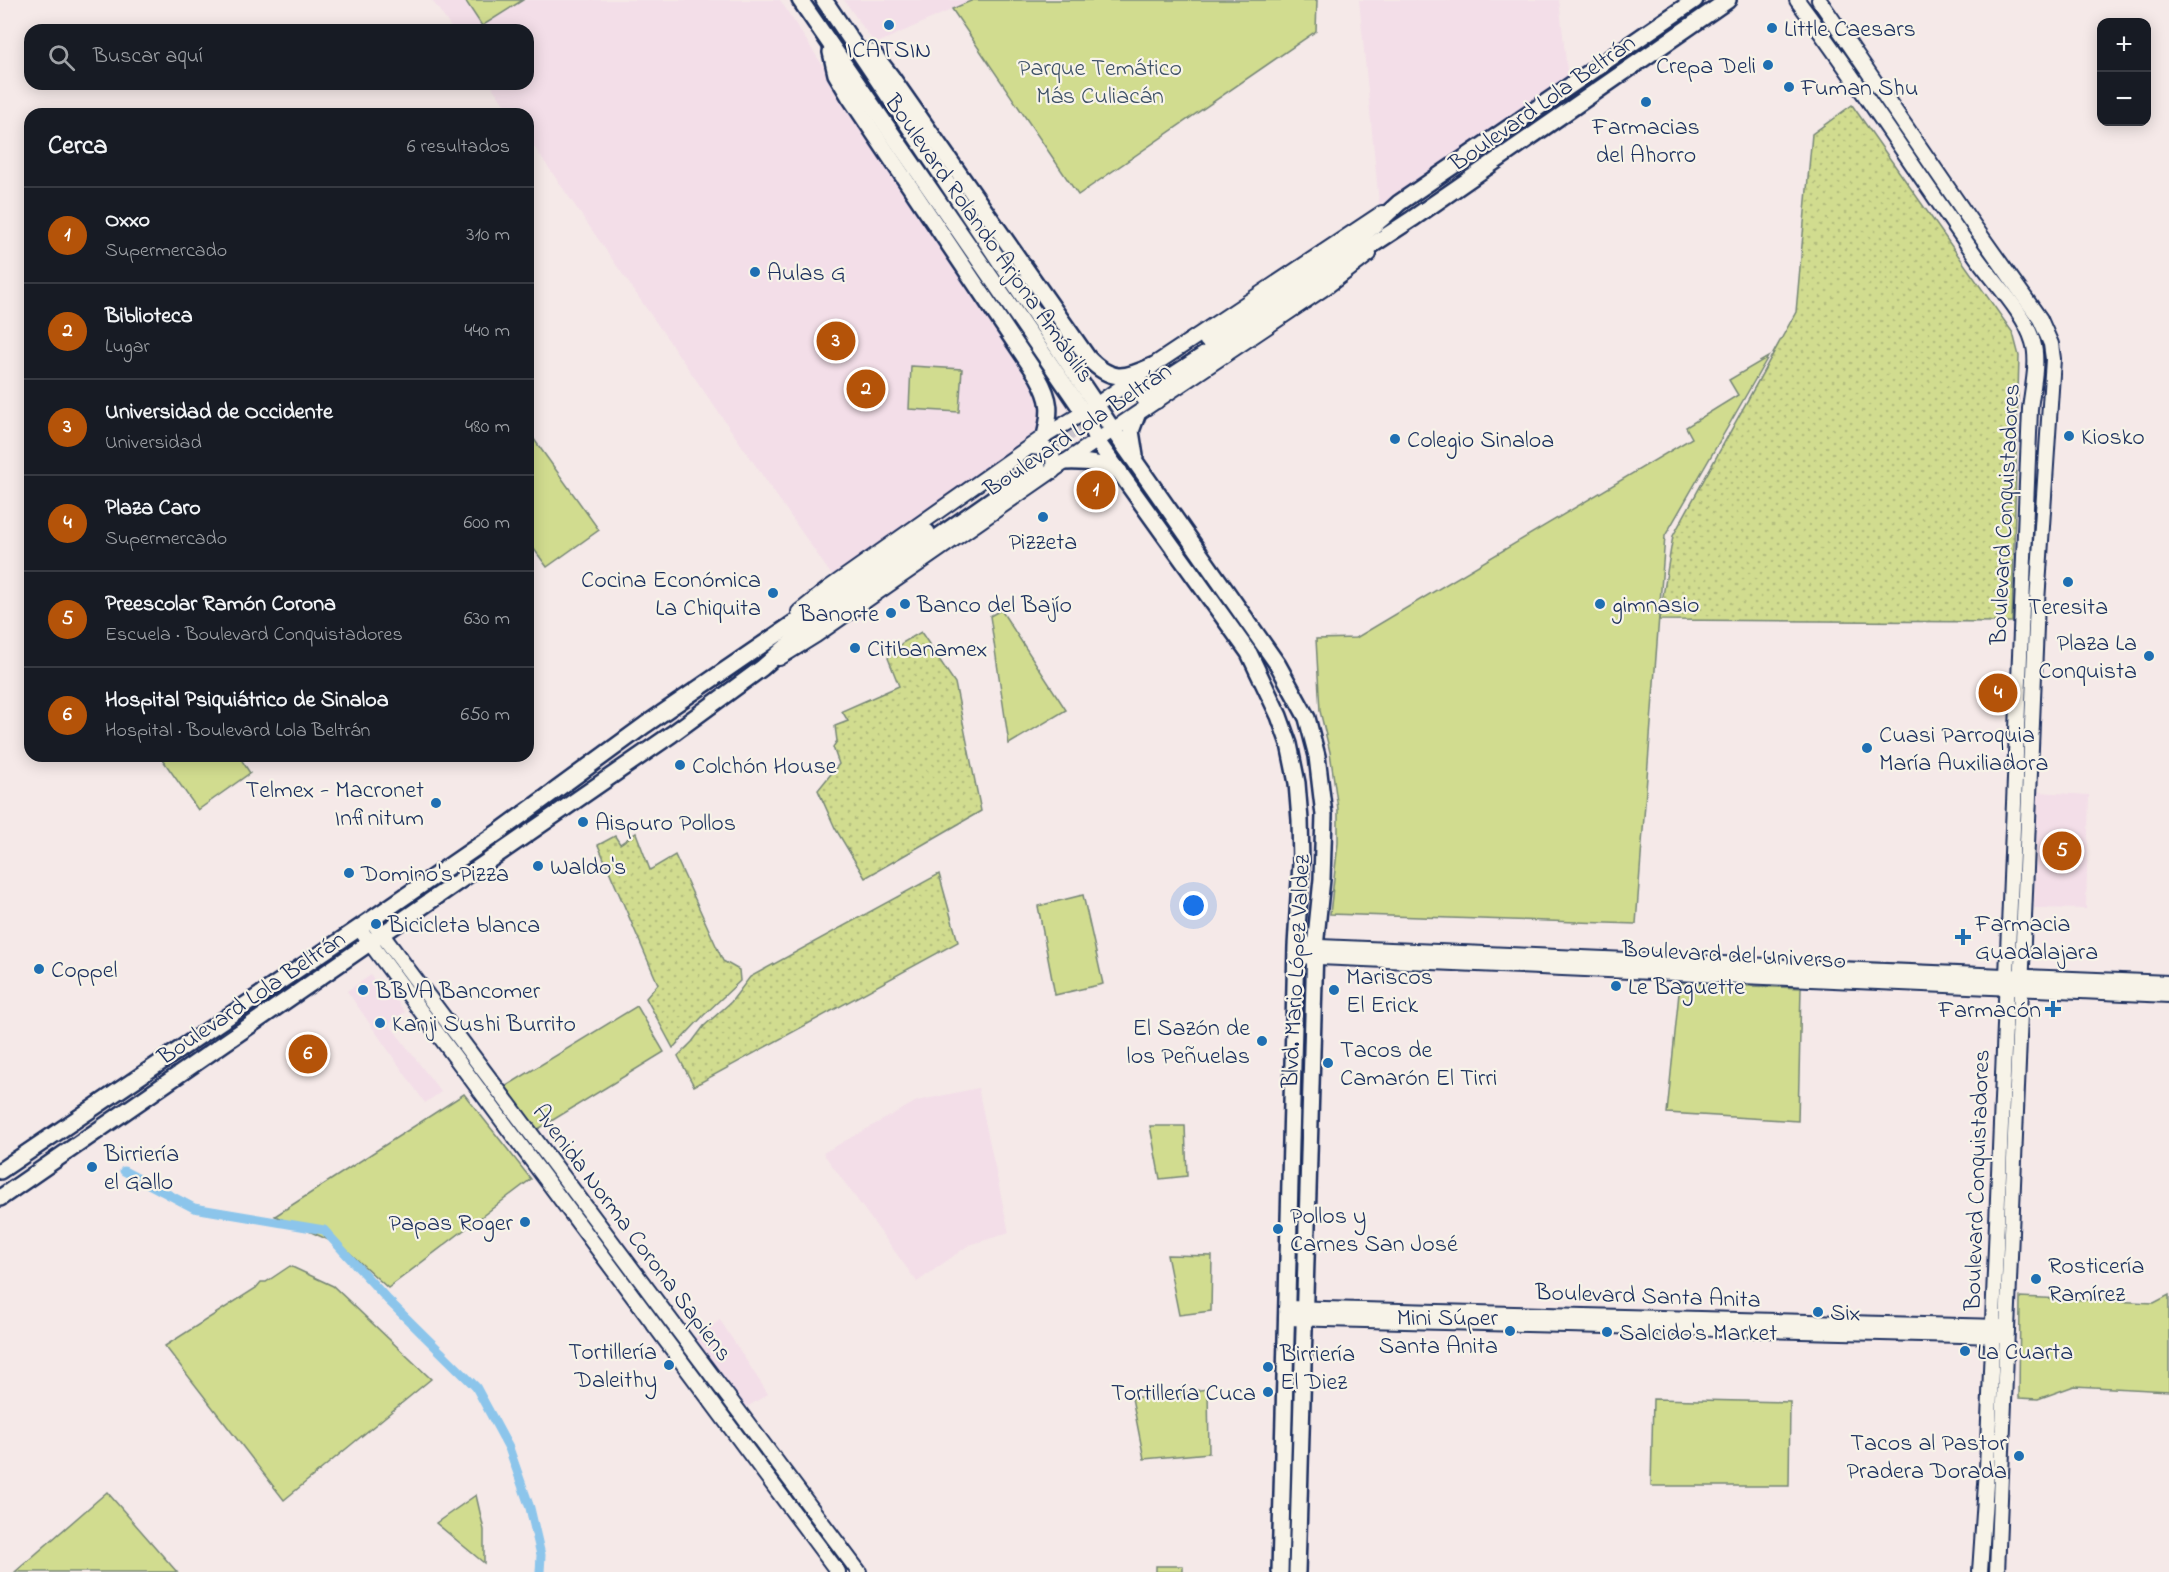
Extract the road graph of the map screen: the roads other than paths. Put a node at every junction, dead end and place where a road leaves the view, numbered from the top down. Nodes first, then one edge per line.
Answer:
1 (800, 0) edge
2 (824, 0) edge
3 (1695, 0) edge
4 (1728, 0) edge
5 (1797, 0) edge
6 (1819, 0) edge
7 (828, 43) junction
8 (860, 51) junction
9 (1150, 381) junction
10 (1090, 409) junction
11 (1137, 415) junction
12 (1114, 431) junction
13 (1045, 436) junction
14 (1098, 442) junction
15 (1043, 461) junction
16 (1138, 465) junction
17 (1120, 472) junction
18 (365, 924) junction
19 (376, 939) junction
20 (1296, 951) junction
21 (1315, 952) junction
22 (2007, 983) junction
23 (2169, 983) edge
24 (2021, 984) junction
25 (2169, 995) edge
26 (0, 1170) edge
27 (0, 1198) edge
28 (1286, 1313) junction
29 (1305, 1313) junction
30 (1993, 1331) junction
31 (2008, 1331) junction
32 (838, 1572) edge
33 (859, 1572) edge
34 (1280, 1572) edge
35 (1298, 1572) edge
36 (1980, 1572) edge
37 (1997, 1572) edge

1 - 7 main road, Boulevard Rolando Arjona Amábilis
2 - 8 main road, Boulevard Rolando Arjona Amábilis
3 - 9 main road, Boulevard Lola Beltrán
4 - 9 main road, Boulevard Lola Beltrán
5 - 22 street, Boulevard Conquistadores
6 - 24 street, Boulevard Conquistadores
7 - 10 main road, Boulevard Rolando Arjona Amábilis
7 - 13 main road
8 - 9 main road
8 - 10 main road, Boulevard Rolando Arjona Amábilis
9 - 10 street, Boulevard Lola Beltrán
9 - 11 street, Boulevard Lola Beltrán
10 - 12 main road, Boulevard Rolando Arjona Amábilis
10 - 13 street, Boulevard Lola Beltrán
10 - 14 main road, Boulevard Rolando Arjona Amábilis
11 - 12 street, Boulevard Lola Beltrán
11 - 16 main road
12 - 14 street, Boulevard Lola Beltrán
12 - 16 main road, Blvd. Mario López Valdez
13 - 15 street, Boulevard Lola Beltrán
14 - 15 street, Boulevard Lola Beltrán
14 - 17 main road, Blvd. Mario López Valdez
15 - 17 main road
15 - 18 main road, Boulevard Lola Beltrán
15 - 19 main road, Boulevard Lola Beltrán
16 - 21 main road, Blvd. Mario López Valdez
17 - 20 main road, Blvd. Mario López Valdez
18 - 19 street, Avenida Norma Corona Sapiens
18 - 26 main road, Boulevard Lola Beltrán
19 - 27 main road, Boulevard Lola Beltrán
19 - 32 street, Avenida Norma Corona Sapiens
19 - 33 street, Avenida Norma Corona Sapiens
20 - 21 street, Boulevard del Universo
20 - 28 main road, Blvd. Mario López Valdez
21 - 22 street, Boulevard del Universo
21 - 29 main road, Blvd. Mario López Valdez
22 - 24 street, Boulevard del Universo
22 - 30 street, Boulevard Conquistadores
23 - 24 street, Boulevard del Universo
24 - 25 street, Boulevard del Universo
24 - 31 street, Boulevard Conquistadores
28 - 29 street, Boulevard Santa Anita
28 - 34 main road, Blvd. Mario López Valdez
29 - 30 street, Boulevard Santa Anita
29 - 35 main road, Blvd. Mario López Valdez
30 - 31 street, Boulevard Santa Anita
30 - 36 street, Boulevard Conquistadores
31 - 37 street, Boulevard Conquistadores

